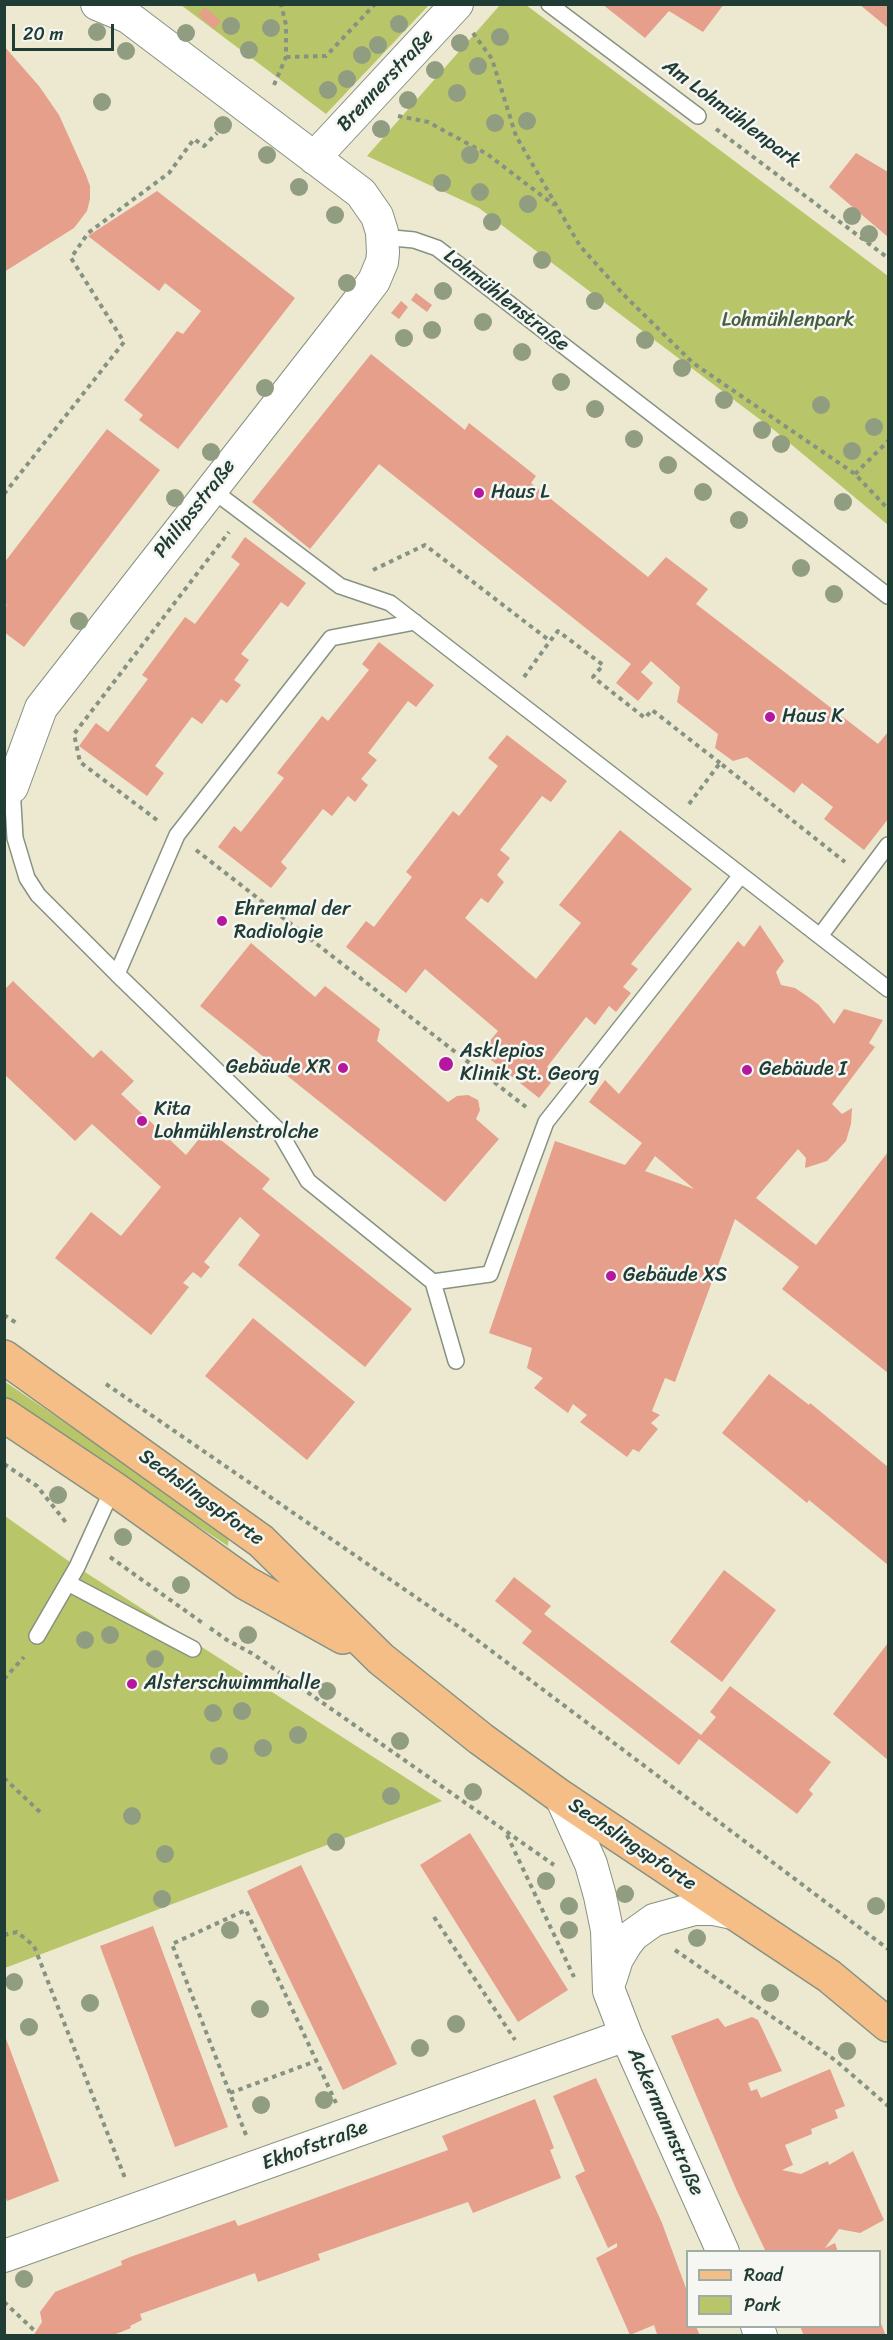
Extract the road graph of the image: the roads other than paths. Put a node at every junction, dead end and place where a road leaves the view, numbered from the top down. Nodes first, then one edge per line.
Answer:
1 (97, 4) edge
2 (549, 4) edge
3 (456, 6) edge
4 (698, 116) road end
5 (314, 158) junction
6 (382, 237) junction
7 (211, 489) junction
8 (888, 596) edge
9 (415, 622) junction
10 (8, 791) edge
11 (888, 845) edge
12 (741, 875) junction
13 (820, 936) junction
14 (117, 974) junction
15 (888, 989) edge
16 (433, 1282) junction
17 (4, 1357) edge
18 (456, 1360) dead end
19 (4, 1415) edge
20 (113, 1488) junction
21 (68, 1583) junction
22 (38, 1636) dead end
23 (193, 1649) dead end
24 (381, 1659) junction
25 (561, 1797) junction
26 (734, 1913) junction
27 (609, 1991) junction
28 (888, 2025) edge
29 (626, 2035) junction
30 (722, 2250) edge
31 (4, 2256) edge

1 - 5 street
2 - 4 lane, Am Lohmühlenpark
3 - 5 street, Brennerstraße
5 - 6 street
6 - 7 street, Philipsstraße
6 - 8 lane, Lohmühlenstraße
7 - 9 lane
7 - 10 street, Philipsstraße
9 - 12 lane
9 - 14 lane
10 - 14 lane
11 - 13 lane
12 - 13 lane
12 - 16 lane
13 - 15 lane
14 - 16 lane
16 - 18 lane
17 - 24 main road, Sechslingspforte
19 - 20 main road, Sechslingspforte
20 - 21 lane
20 - 24 main road, Sechslingspforte
21 - 22 lane
21 - 23 lane
24 - 25 main road, Sechslingspforte
25 - 26 main road, Sechslingspforte
25 - 27 street, Ackermannstraße
26 - 27 street
26 - 28 main road, Sechslingspforte
27 - 29 street, Ackermannstraße
29 - 30 street, Ackermannstraße
29 - 31 street, Ekhofstraße

